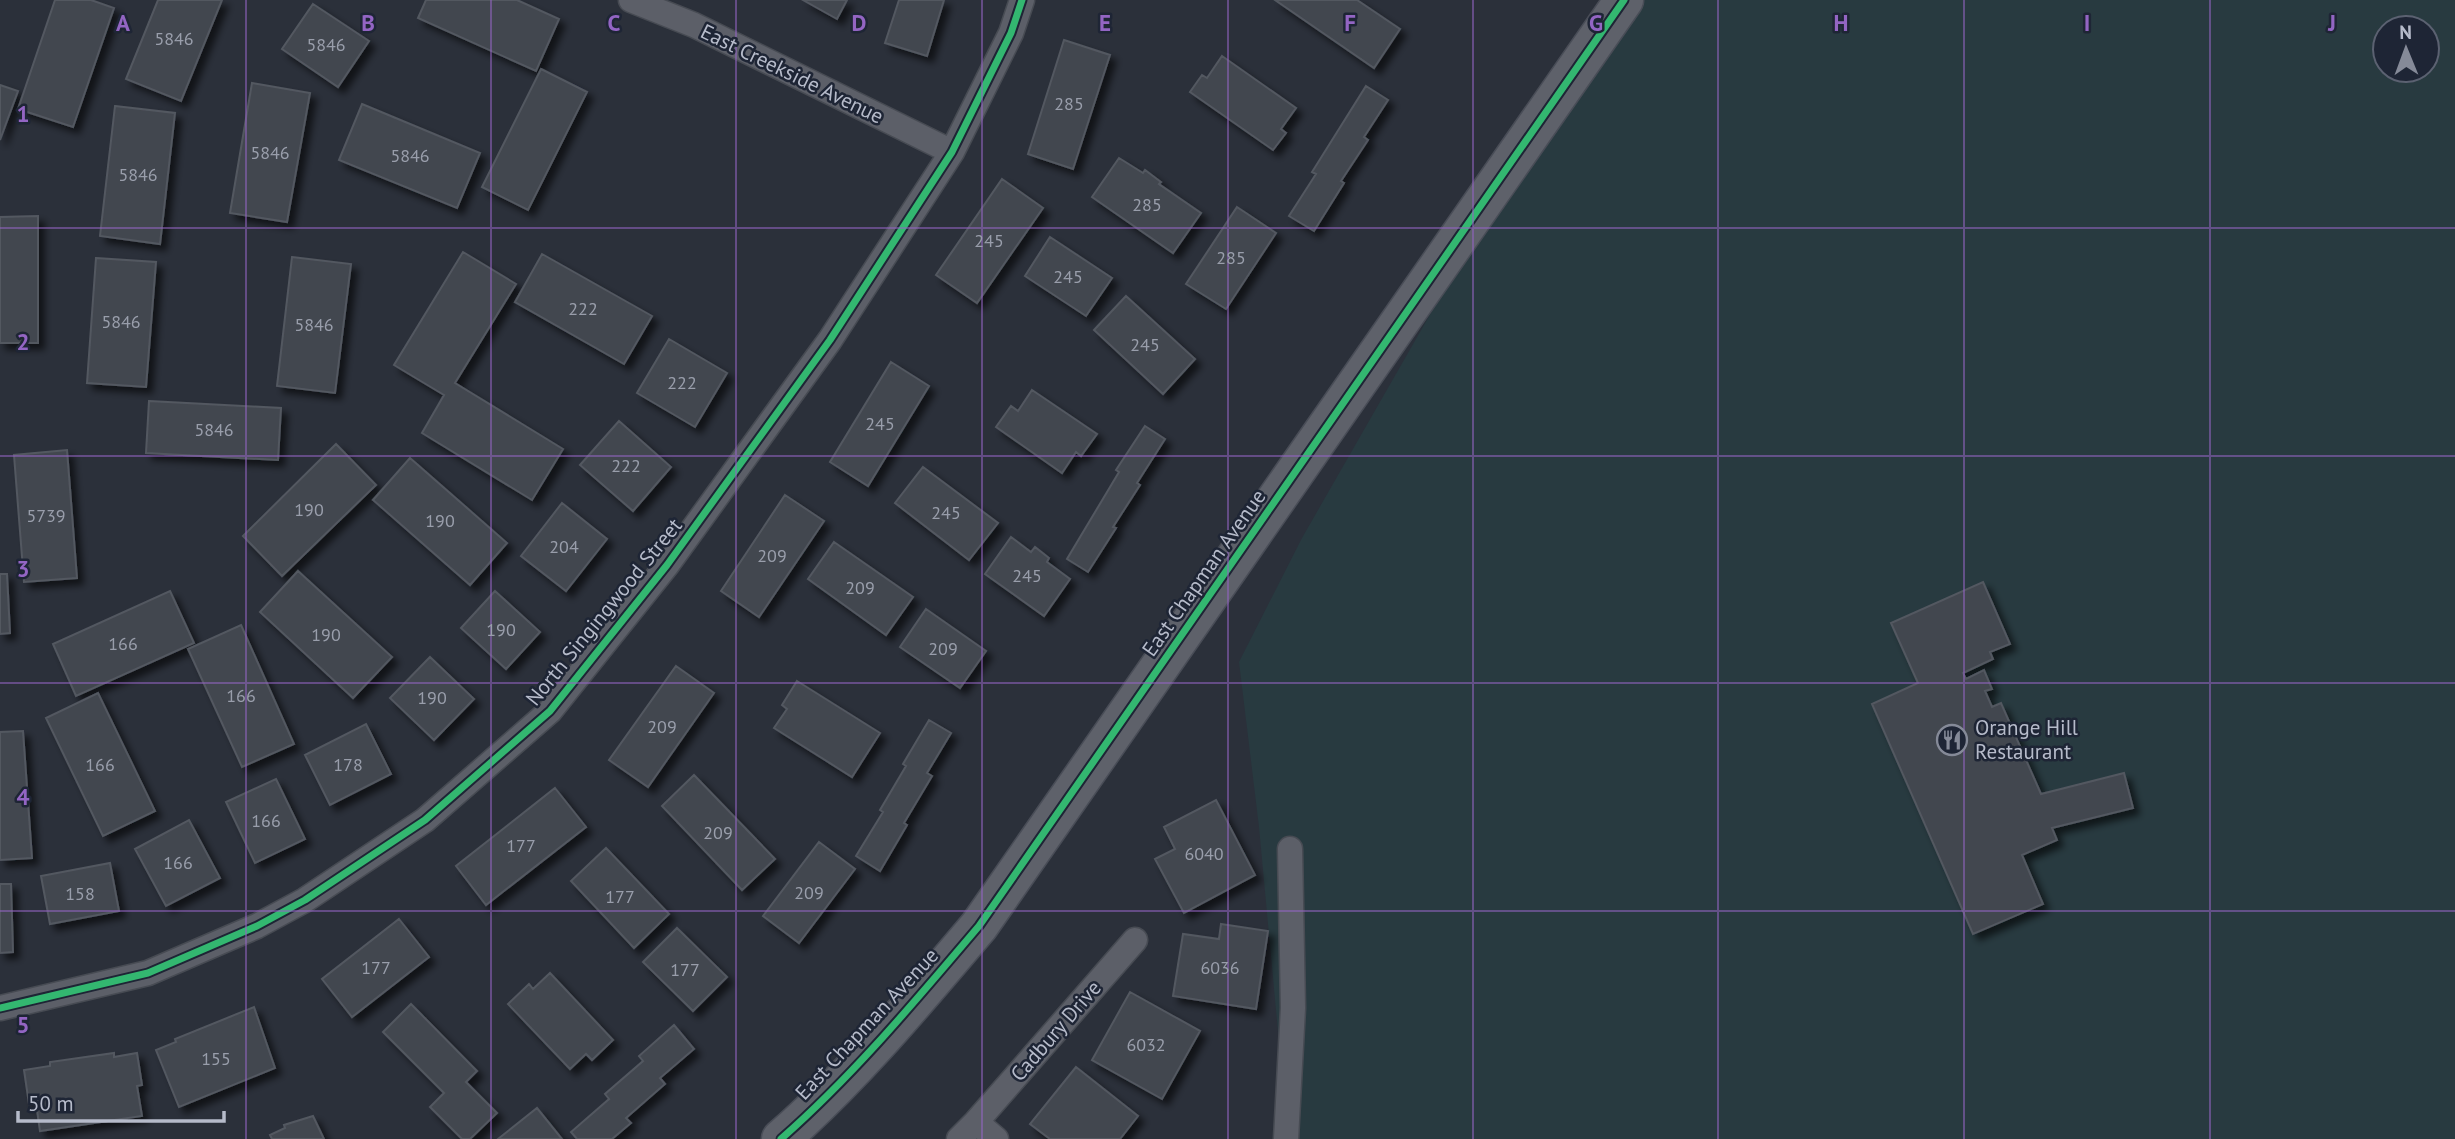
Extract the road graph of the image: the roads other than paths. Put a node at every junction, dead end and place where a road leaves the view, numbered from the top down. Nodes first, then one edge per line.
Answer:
1 (631, 0) edge
2 (1022, 0) edge
3 (1624, 0) edge
4 (952, 152) junction
5 (1290, 849) dead end
6 (1135, 940) dead end
7 (0, 1008) edge
8 (968, 1130) edge
9 (781, 1139) edge
10 (996, 1139) edge
11 (1286, 1139) edge

1 - 4 street, East Creekside Avenue
2 - 4 street, North Singingwood Street
3 - 9 main road, East Chapman Avenue
4 - 7 street, North Singingwood Street
5 - 11 street
6 - 8 street, Cadbury Drive
8 - 10 street

